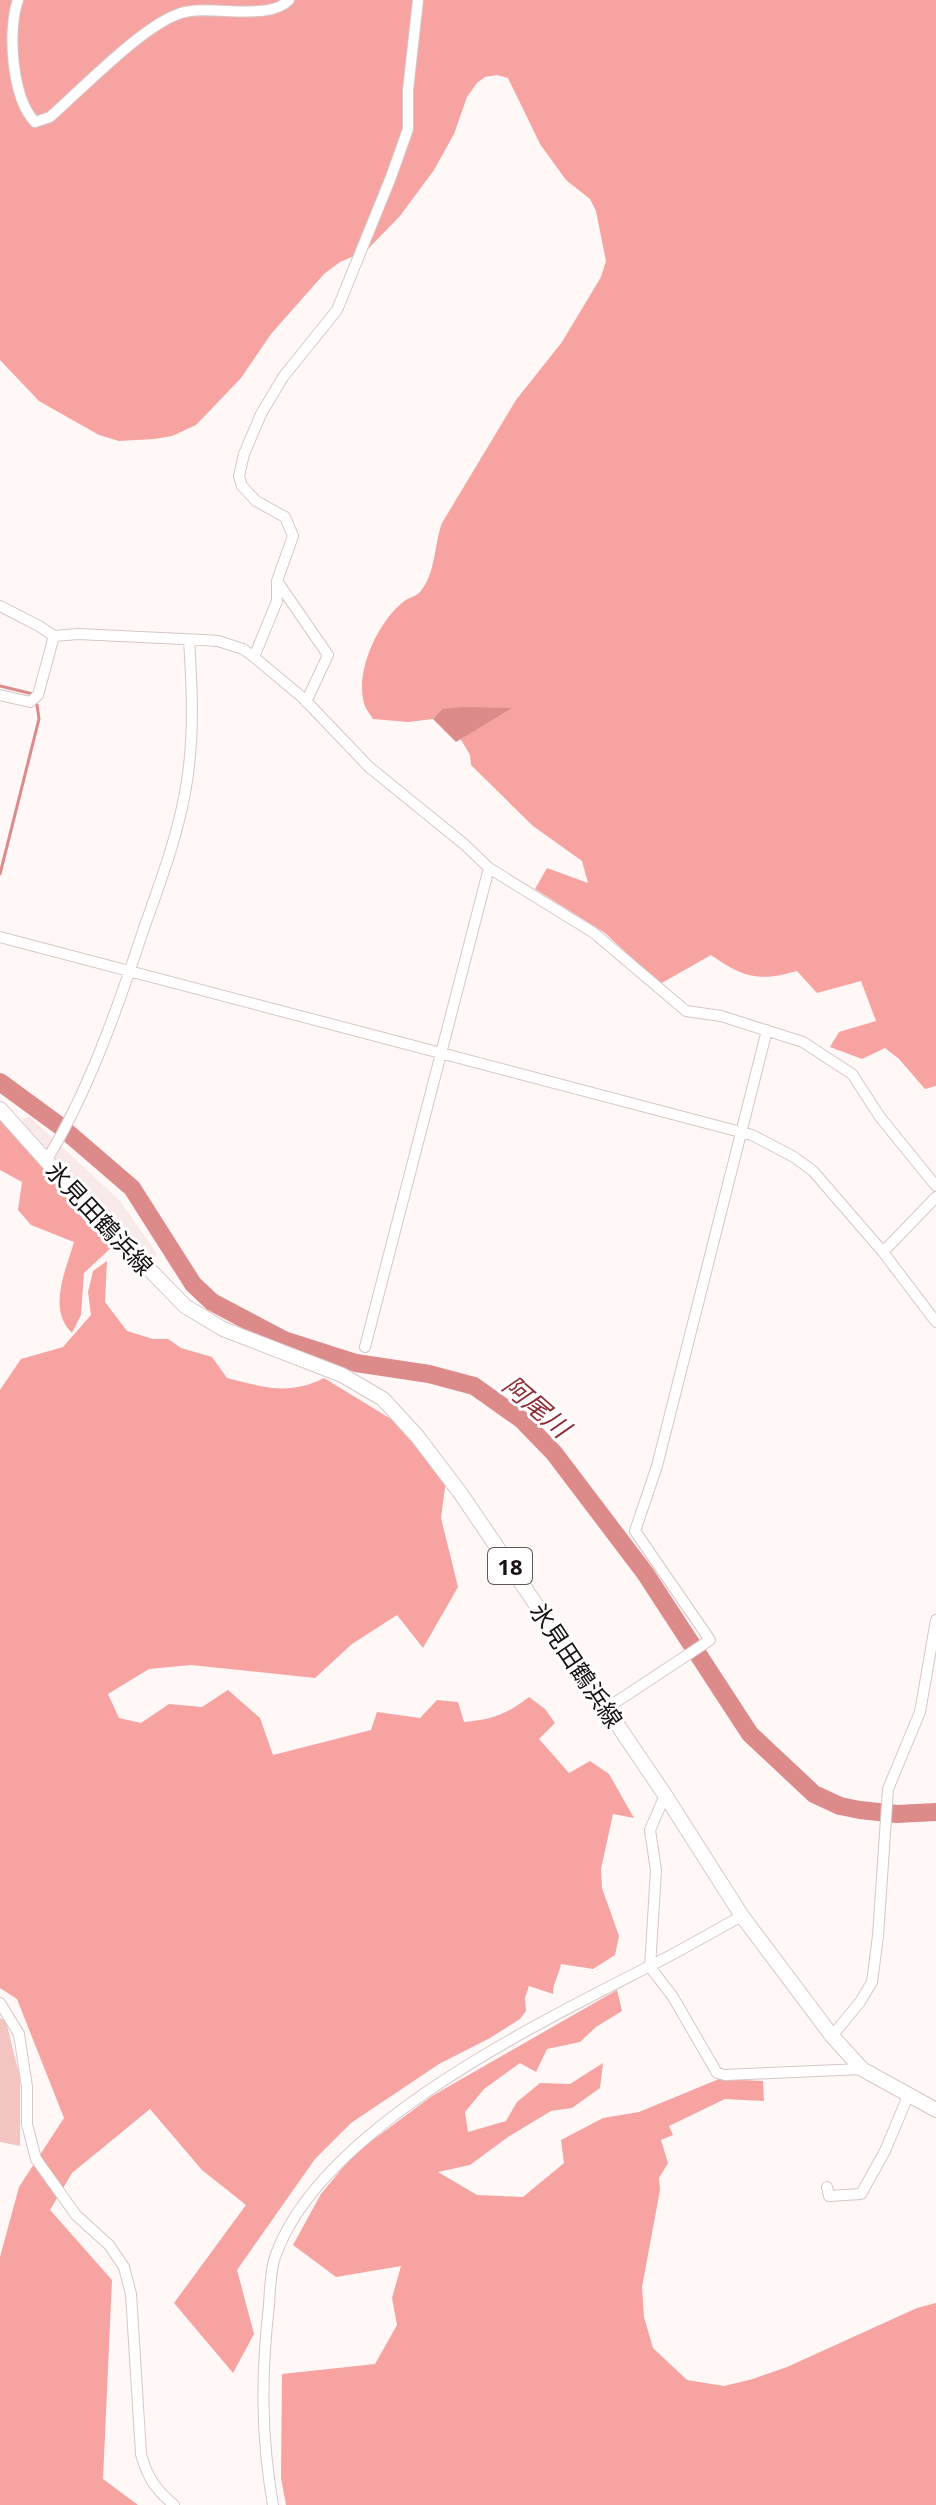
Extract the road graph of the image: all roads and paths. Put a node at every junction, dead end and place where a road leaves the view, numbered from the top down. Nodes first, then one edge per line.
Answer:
1 (18, 0) edge
2 (289, 0) edge
3 (418, 0) edge
4 (277, 581) junction
5 (0, 606) edge
6 (54, 636) junction
7 (189, 640) junction
8 (254, 657) junction
9 (0, 695) edge
10 (306, 702) junction
11 (489, 868) junction
12 (0, 937) edge
13 (130, 971) junction
14 (767, 1030) junction
15 (441, 1053) junction
16 (0, 1109) edge
17 (741, 1131) junction
18 (46, 1161) junction
19 (936, 1186) edge
20 (936, 1197) edge
21 (883, 1252) junction
22 (936, 1322) edge
23 (365, 1347) dead end
24 (936, 1620) edge
25 (607, 1708) junction
26 (665, 1795) junction
27 (742, 1916) junction
28 (650, 1967) junction
29 (0, 2003) edge
30 (832, 2036) junction
31 (862, 2069) junction
32 (908, 2096) junction
33 (936, 2110) edge
34 (827, 2187) dead end
35 (174, 2505) edge
36 (273, 2505) edge

1 - 2 street
3 - 4 street
4 - 8 street
4 - 10 street
5 - 6 street
6 - 7 street
6 - 9 street
7 - 8 street
7 - 13 street
8 - 10 street
10 - 11 street
11 - 14 street
11 - 15 street
12 - 13 street
13 - 15 street
13 - 18 street
14 - 17 street
14 - 19 street
15 - 17 street
15 - 23 street
16 - 18 main road, 氷見田鶴浜線 / 18
17 - 21 street
17 - 25 street
18 - 25 main road, 氷見田鶴浜線 / 18
20 - 21 street
21 - 22 street
24 - 30 street
25 - 26 main road, 氷見田鶴浜線 / 18
26 - 27 main road, 氷見田鶴浜線 / 18
26 - 28 street
27 - 28 street
27 - 30 main road, 氷見田鶴浜線 / 18
28 - 31 street
28 - 36 street
29 - 35 street
30 - 31 main road, 氷見田鶴浜線 / 18
31 - 32 main road, 氷見田鶴浜線 / 18
32 - 33 main road, 氷見田鶴浜線 / 18
32 - 34 street

